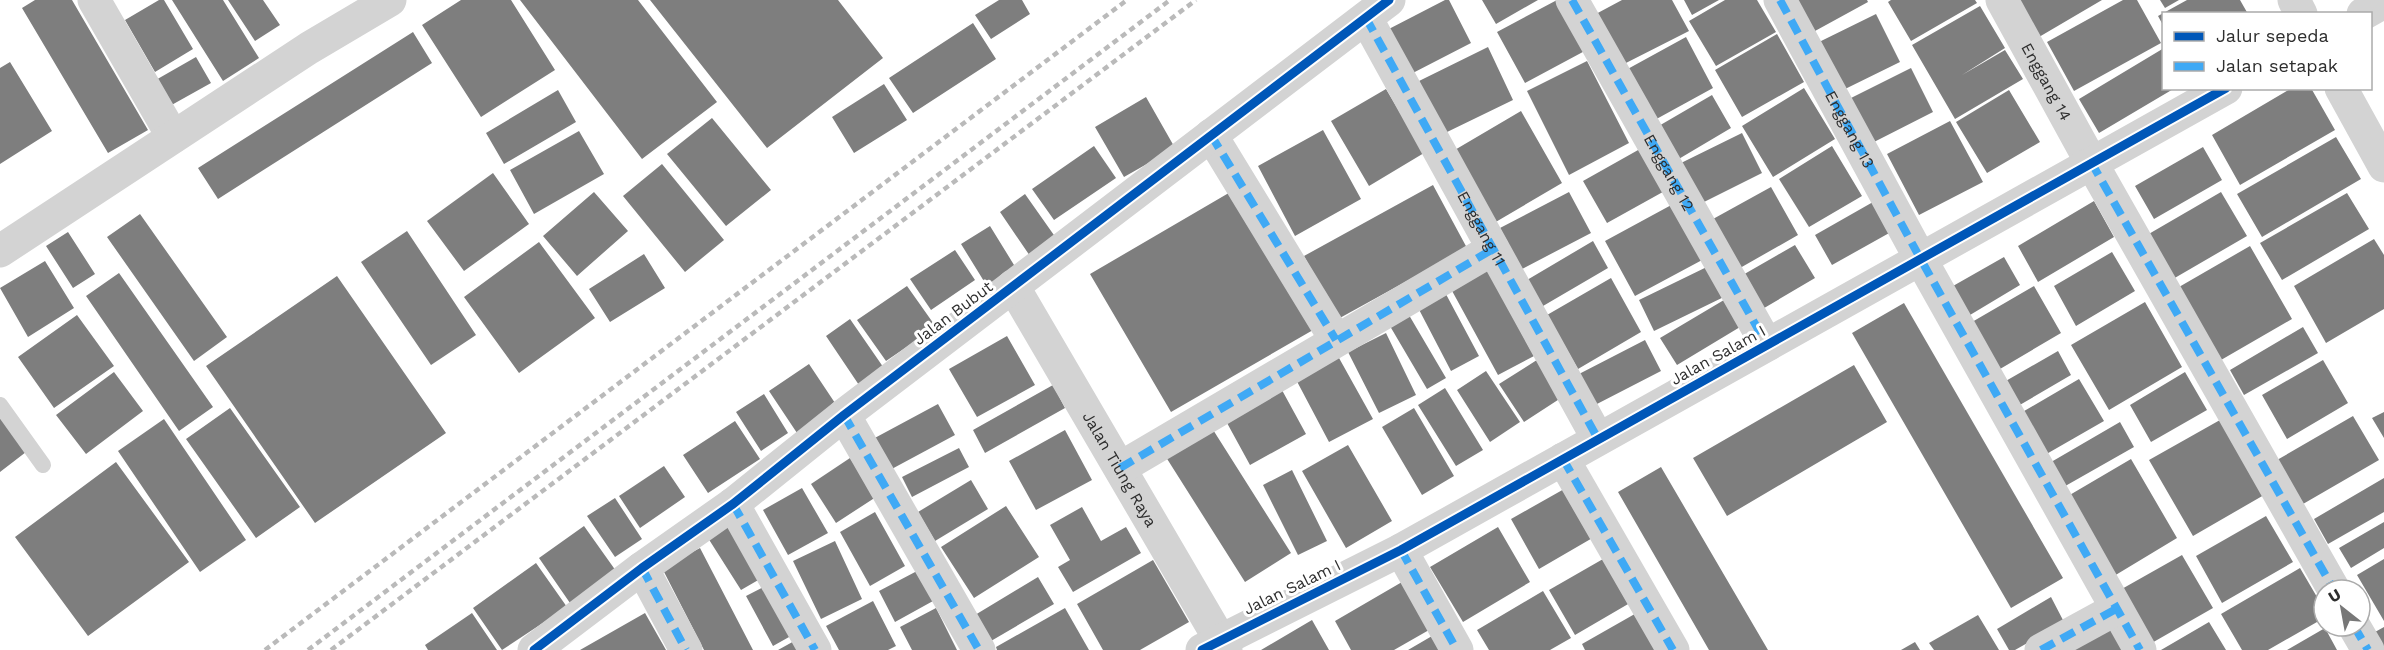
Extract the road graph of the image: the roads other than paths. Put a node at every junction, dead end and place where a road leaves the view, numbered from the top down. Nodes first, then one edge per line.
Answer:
1 (94, 0) edge
2 (390, 0) edge
3 (1572, 0) edge
4 (1780, 0) edge
5 (2002, 0) edge
6 (2384, 2) edge
7 (1378, 9) edge
8 (2366, 12) edge
9 (2222, 90) edge
10 (2342, 90) edge
11 (1211, 135) junction
12 (173, 137) junction
13 (2091, 162) junction
14 (2384, 166) edge
15 (1493, 249) junction
16 (0, 251) edge
17 (1920, 258) junction
18 (1013, 286) junction
19 (1336, 340) junction
20 (1767, 345) junction
21 (0, 405) edge
22 (844, 415) junction
23 (1598, 439) junction
24 (1563, 459) junction
25 (44, 465) dead end
26 (1120, 468) junction
27 (733, 504) junction
28 (1401, 550) junction
29 (642, 568) junction
30 (2327, 578) edge
31 (2116, 609) junction
32 (1216, 646) edge
33 (534, 650) edge
34 (686, 650) edge
35 (815, 650) edge
36 (979, 650) edge
37 (1457, 650) edge
38 (1673, 650) edge
39 (2041, 650) edge
40 (2140, 650) edge

1 - 12 street
2 - 12 street
3 - 20 street, Enggang 12
4 - 17 street, Enggang 13
5 - 13 street, Enggang 14
6 - 8 street
7 - 11 street, Jalan Bubut
7 - 15 street, Enggang 11
9 - 13 street, Jalan Salam I
10 - 14 street
11 - 18 street, Jalan Bubut
11 - 19 street
12 - 16 street
13 - 17 street, Jalan Salam I
13 - 30 street, Enggang 14
15 - 19 street
15 - 23 street, Enggang 11
17 - 20 street, Jalan Salam I
17 - 31 street, Enggang 13
18 - 22 street, Jalan Bubut
18 - 26 street, Jalan Tiung Raya
19 - 26 street
20 - 23 street, Jalan Salam I
21 - 25 lane
22 - 27 street, Jalan Bubut
22 - 36 street
23 - 24 street, Jalan Salam I
24 - 28 street, Jalan Salam I
24 - 38 street
26 - 32 street, Jalan Tiung Raya
27 - 29 street, Jalan Bubut
27 - 35 street
28 - 32 street, Jalan Salam I
28 - 37 street
29 - 33 street, Jalan Bubut
29 - 34 street
31 - 39 street
31 - 40 street, Enggang 13

